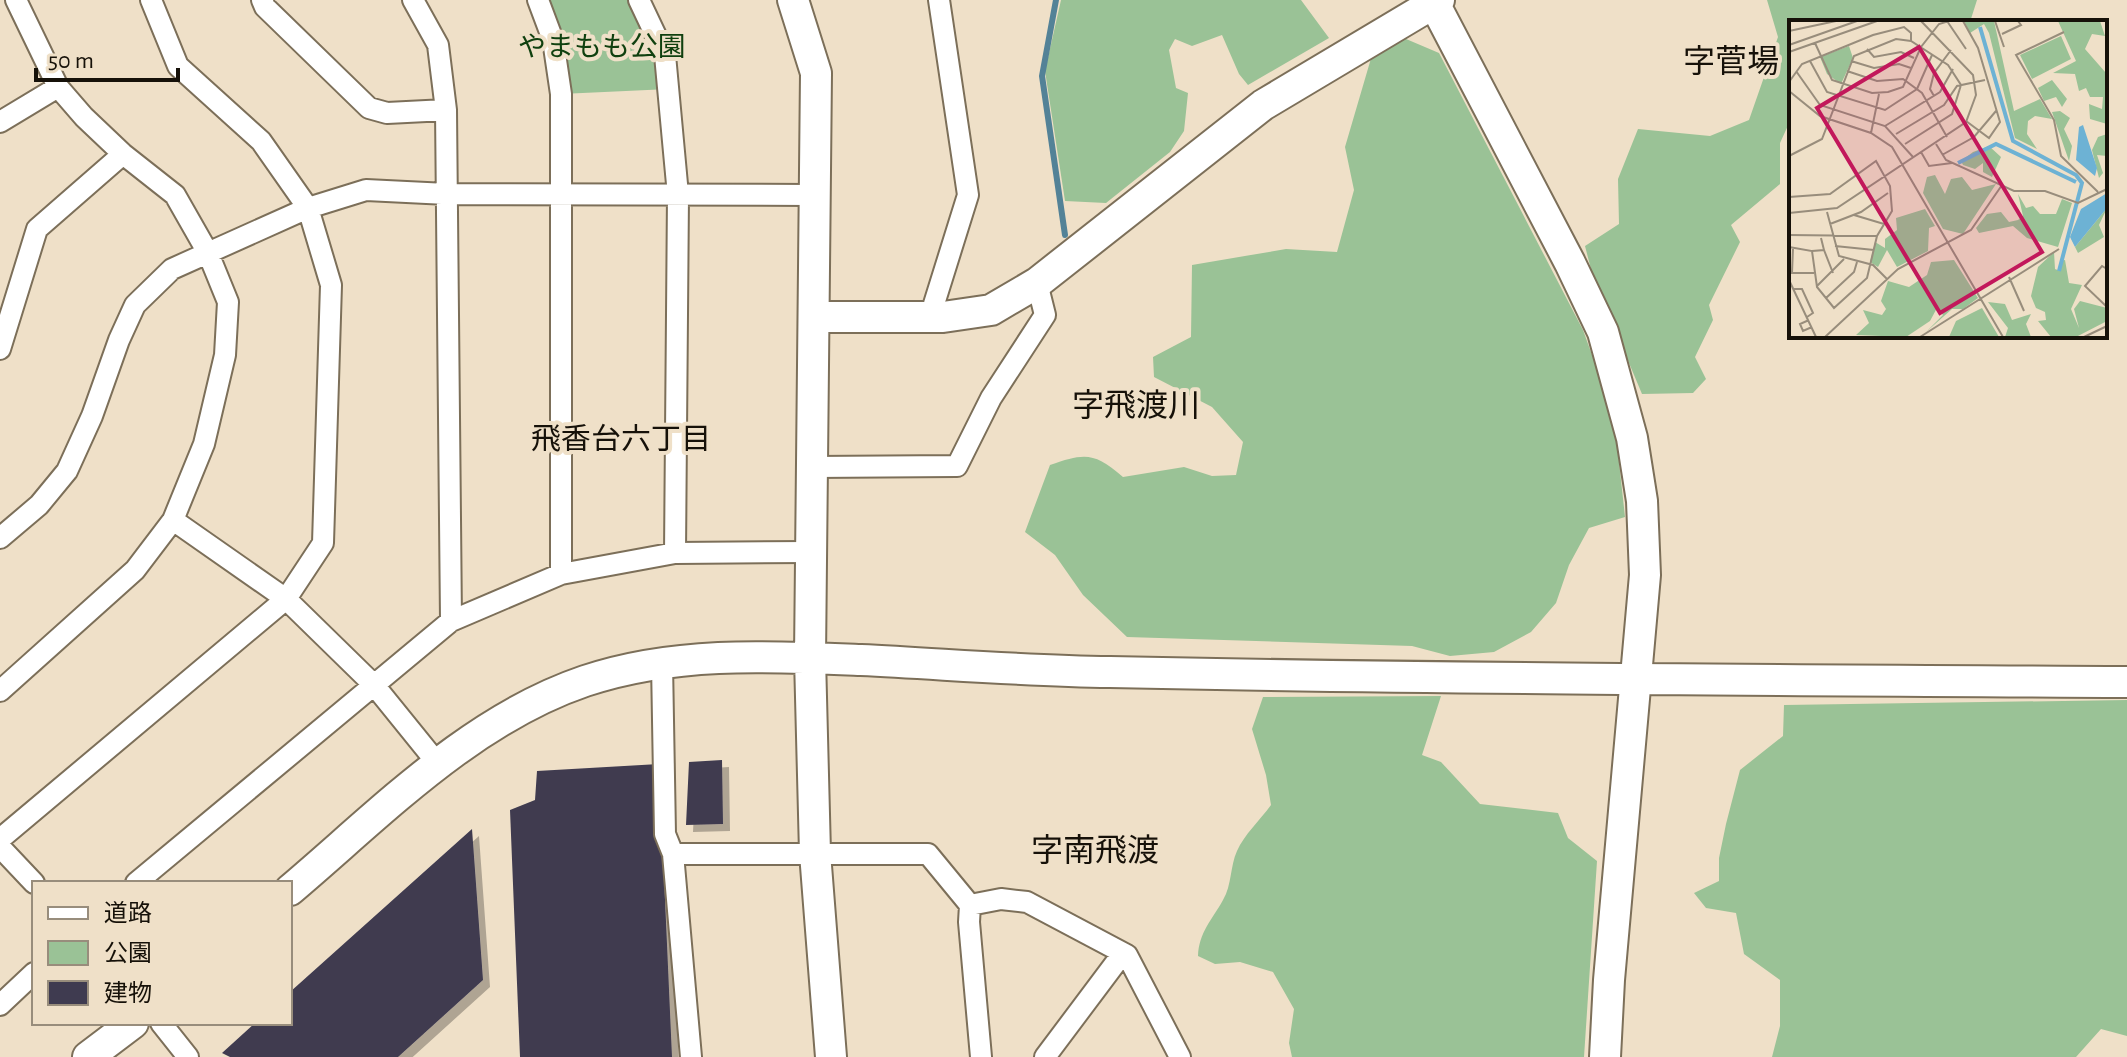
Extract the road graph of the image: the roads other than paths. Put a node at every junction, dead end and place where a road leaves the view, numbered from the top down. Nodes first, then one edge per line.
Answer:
1 (16, 0) edge
2 (151, 0) edge
3 (262, 0) edge
4 (413, 0) edge
5 (538, 0) edge
6 (639, 0) edge
7 (793, 0) edge
8 (939, 0) edge
9 (1436, 2) edge
10 (58, 87) junction
11 (446, 110) junction
12 (0, 122) edge
13 (123, 154) junction
14 (447, 194) junction
15 (561, 195) junction
16 (678, 195) junction
17 (813, 195) junction
18 (308, 208) junction
19 (208, 253) junction
20 (1037, 283) junction
21 (815, 317) junction
22 (935, 317) junction
23 (0, 349) edge
24 (813, 467) junction
25 (173, 520) junction
26 (0, 538) edge
27 (811, 552) junction
28 (675, 553) junction
29 (561, 574) junction
30 (286, 599) junction
31 (451, 621) junction
32 (810, 658) junction
33 (662, 663) junction
34 (1634, 679) junction
35 (2127, 682) edge
36 (374, 685) junction
37 (0, 691) edge
38 (438, 764) junction
39 (0, 839) edge
40 (0, 847) edge
41 (815, 853) junction
42 (673, 854) junction
43 (32, 881) edge
44 (138, 881) edge
45 (292, 888) edge
46 (970, 905) junction
47 (1123, 953) junction
48 (32, 975) edge
49 (0, 1005) edge
50 (130, 1025) edge
51 (163, 1025) edge
52 (88, 1057) edge
53 (188, 1057) edge
54 (691, 1057) edge
55 (831, 1057) edge
56 (981, 1057) edge
57 (1045, 1057) edge
58 (1180, 1057) edge
59 (1605, 1057) edge

1 - 10 street
2 - 18 street
3 - 11 street
4 - 11 street
5 - 15 street
6 - 16 street
7 - 17 street
8 - 22 street
9 - 20 street
9 - 34 street
10 - 12 street
10 - 13 street
11 - 14 street
13 - 19 street
13 - 23 street
14 - 15 street
14 - 18 street
14 - 31 street
15 - 16 street
15 - 29 street
16 - 17 street
16 - 28 street
17 - 21 street
18 - 19 street
18 - 30 street
19 - 25 street
19 - 26 street
20 - 22 street
20 - 24 street
21 - 22 street
21 - 24 street
24 - 27 street
25 - 30 street
25 - 37 street
27 - 28 street
27 - 32 street
28 - 29 street
29 - 31 street
30 - 36 street
30 - 39 street
31 - 36 street
32 - 33 street
32 - 34 street
32 - 41 street
33 - 38 street
33 - 42 street
34 - 35 street
34 - 59 street
36 - 38 street
36 - 44 street
38 - 45 street
40 - 43 street
41 - 42 street
41 - 46 street
41 - 55 street
42 - 54 street
46 - 47 street
46 - 56 street
47 - 57 street
47 - 58 street
48 - 49 street
50 - 52 street
51 - 53 street

